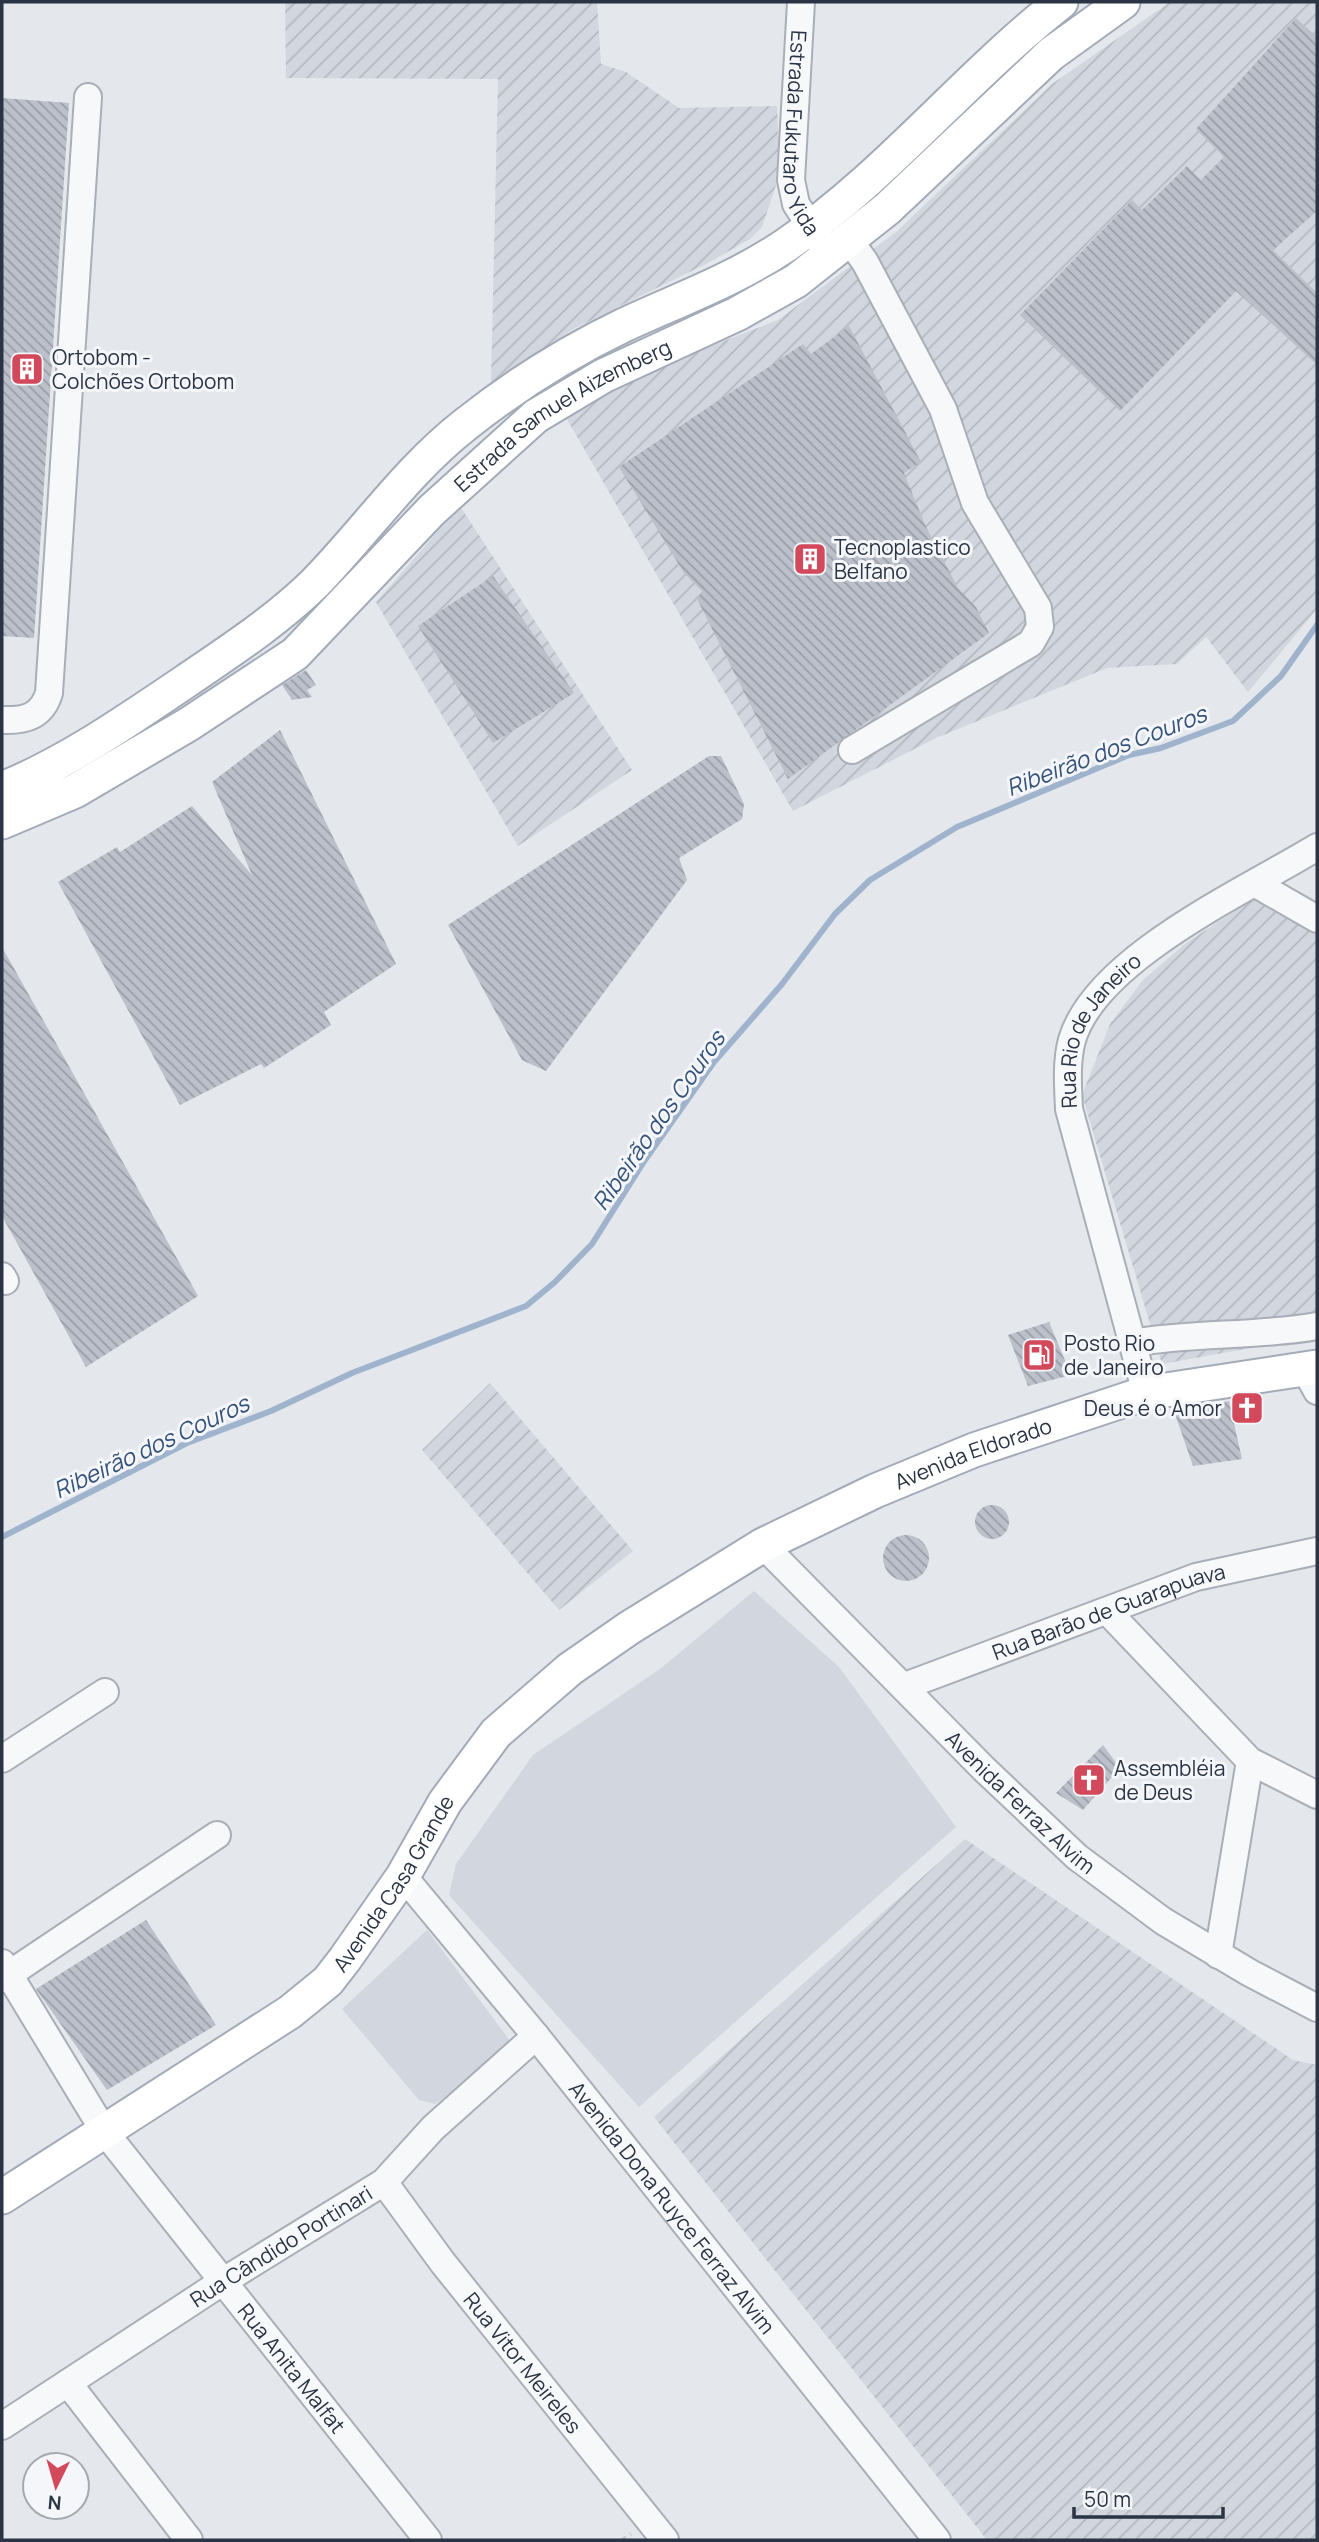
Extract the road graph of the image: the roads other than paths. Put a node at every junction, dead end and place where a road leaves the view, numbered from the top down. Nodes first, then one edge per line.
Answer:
1 (801, 2) edge
2 (1061, 2) edge
3 (1124, 2) edge
4 (88, 97) dead end
5 (810, 229) junction
6 (840, 249) junction
7 (2, 720) edge
8 (852, 750) dead end
9 (2, 789) edge
10 (2, 822) edge
11 (1317, 847) edge
12 (1256, 884) junction
13 (1317, 919) edge
14 (1317, 1326) edge
15 (1132, 1343) junction
16 (1313, 1376) edge
17 (1146, 1393) junction
18 (763, 1545) junction
19 (1317, 1551) edge
20 (1108, 1612) junction
21 (905, 1686) junction
22 (105, 1692) dead end
23 (2, 1759) edge
24 (1250, 1761) junction
25 (1317, 1795) edge
26 (217, 1835) dead end
27 (403, 1876) junction
28 (1217, 1955) junction
29 (4, 1972) edge
30 (1317, 2008) edge
31 (536, 2036) junction
32 (104, 2131) junction
33 (384, 2182) junction
34 (2, 2197) edge
35 (222, 2282) junction
36 (68, 2383) junction
37 (2, 2426) edge
38 (189, 2540) edge
39 (428, 2540) edge
40 (666, 2540) edge
41 (937, 2540) edge

1 - 5 street, Estrada Fukutaro Yida
2 - 5 main road, Estrada Samuel Aizemberg
3 - 6 main road, Estrada Samuel Aizemberg
4 - 7 street
5 - 6 street, Estrada Fukutaro Yida
5 - 9 main road, Estrada Samuel Aizemberg
6 - 8 street, Estrada Fukutaro Yida
6 - 10 main road, Estrada Samuel Aizemberg
11 - 12 street, Rua Rio de Janeiro
12 - 13 street
12 - 15 street, Rua Rio de Janeiro
14 - 15 street
15 - 17 street, Rua Rio de Janeiro
16 - 17 main road, Avenida Eldorado
17 - 18 main road, Avenida Eldorado
18 - 21 street, Avenida Ferraz Alvim
18 - 27 main road, Avenida Casa Grande
19 - 20 street, Rua Barão de Guarapuava
20 - 21 street, Rua Barão de Guarapuava
20 - 24 street
21 - 28 street, Avenida Ferraz Alvim
22 - 23 street
24 - 25 street
24 - 28 street
26 - 29 street
27 - 31 street, Avenida Dona Ruyce Ferraz Alvim
27 - 32 main road, Avenida Casa Grande
28 - 30 street, Avenida Ferraz Alvim
29 - 32 street, Rua Anita Malfat
31 - 33 street, Rua Cândido Portinari
31 - 41 street, Avenida Dona Ruyce Ferraz Alvim
32 - 34 main road, Avenida Casa Grande
32 - 35 street, Rua Anita Malfat
33 - 35 street, Rua Cândido Portinari
33 - 40 street, Rua Vitor Meireles
35 - 36 street, Rua Cândido Portinari
35 - 39 street, Rua Anita Malfat
36 - 37 street, Rua Cândido Portinari
36 - 38 street

